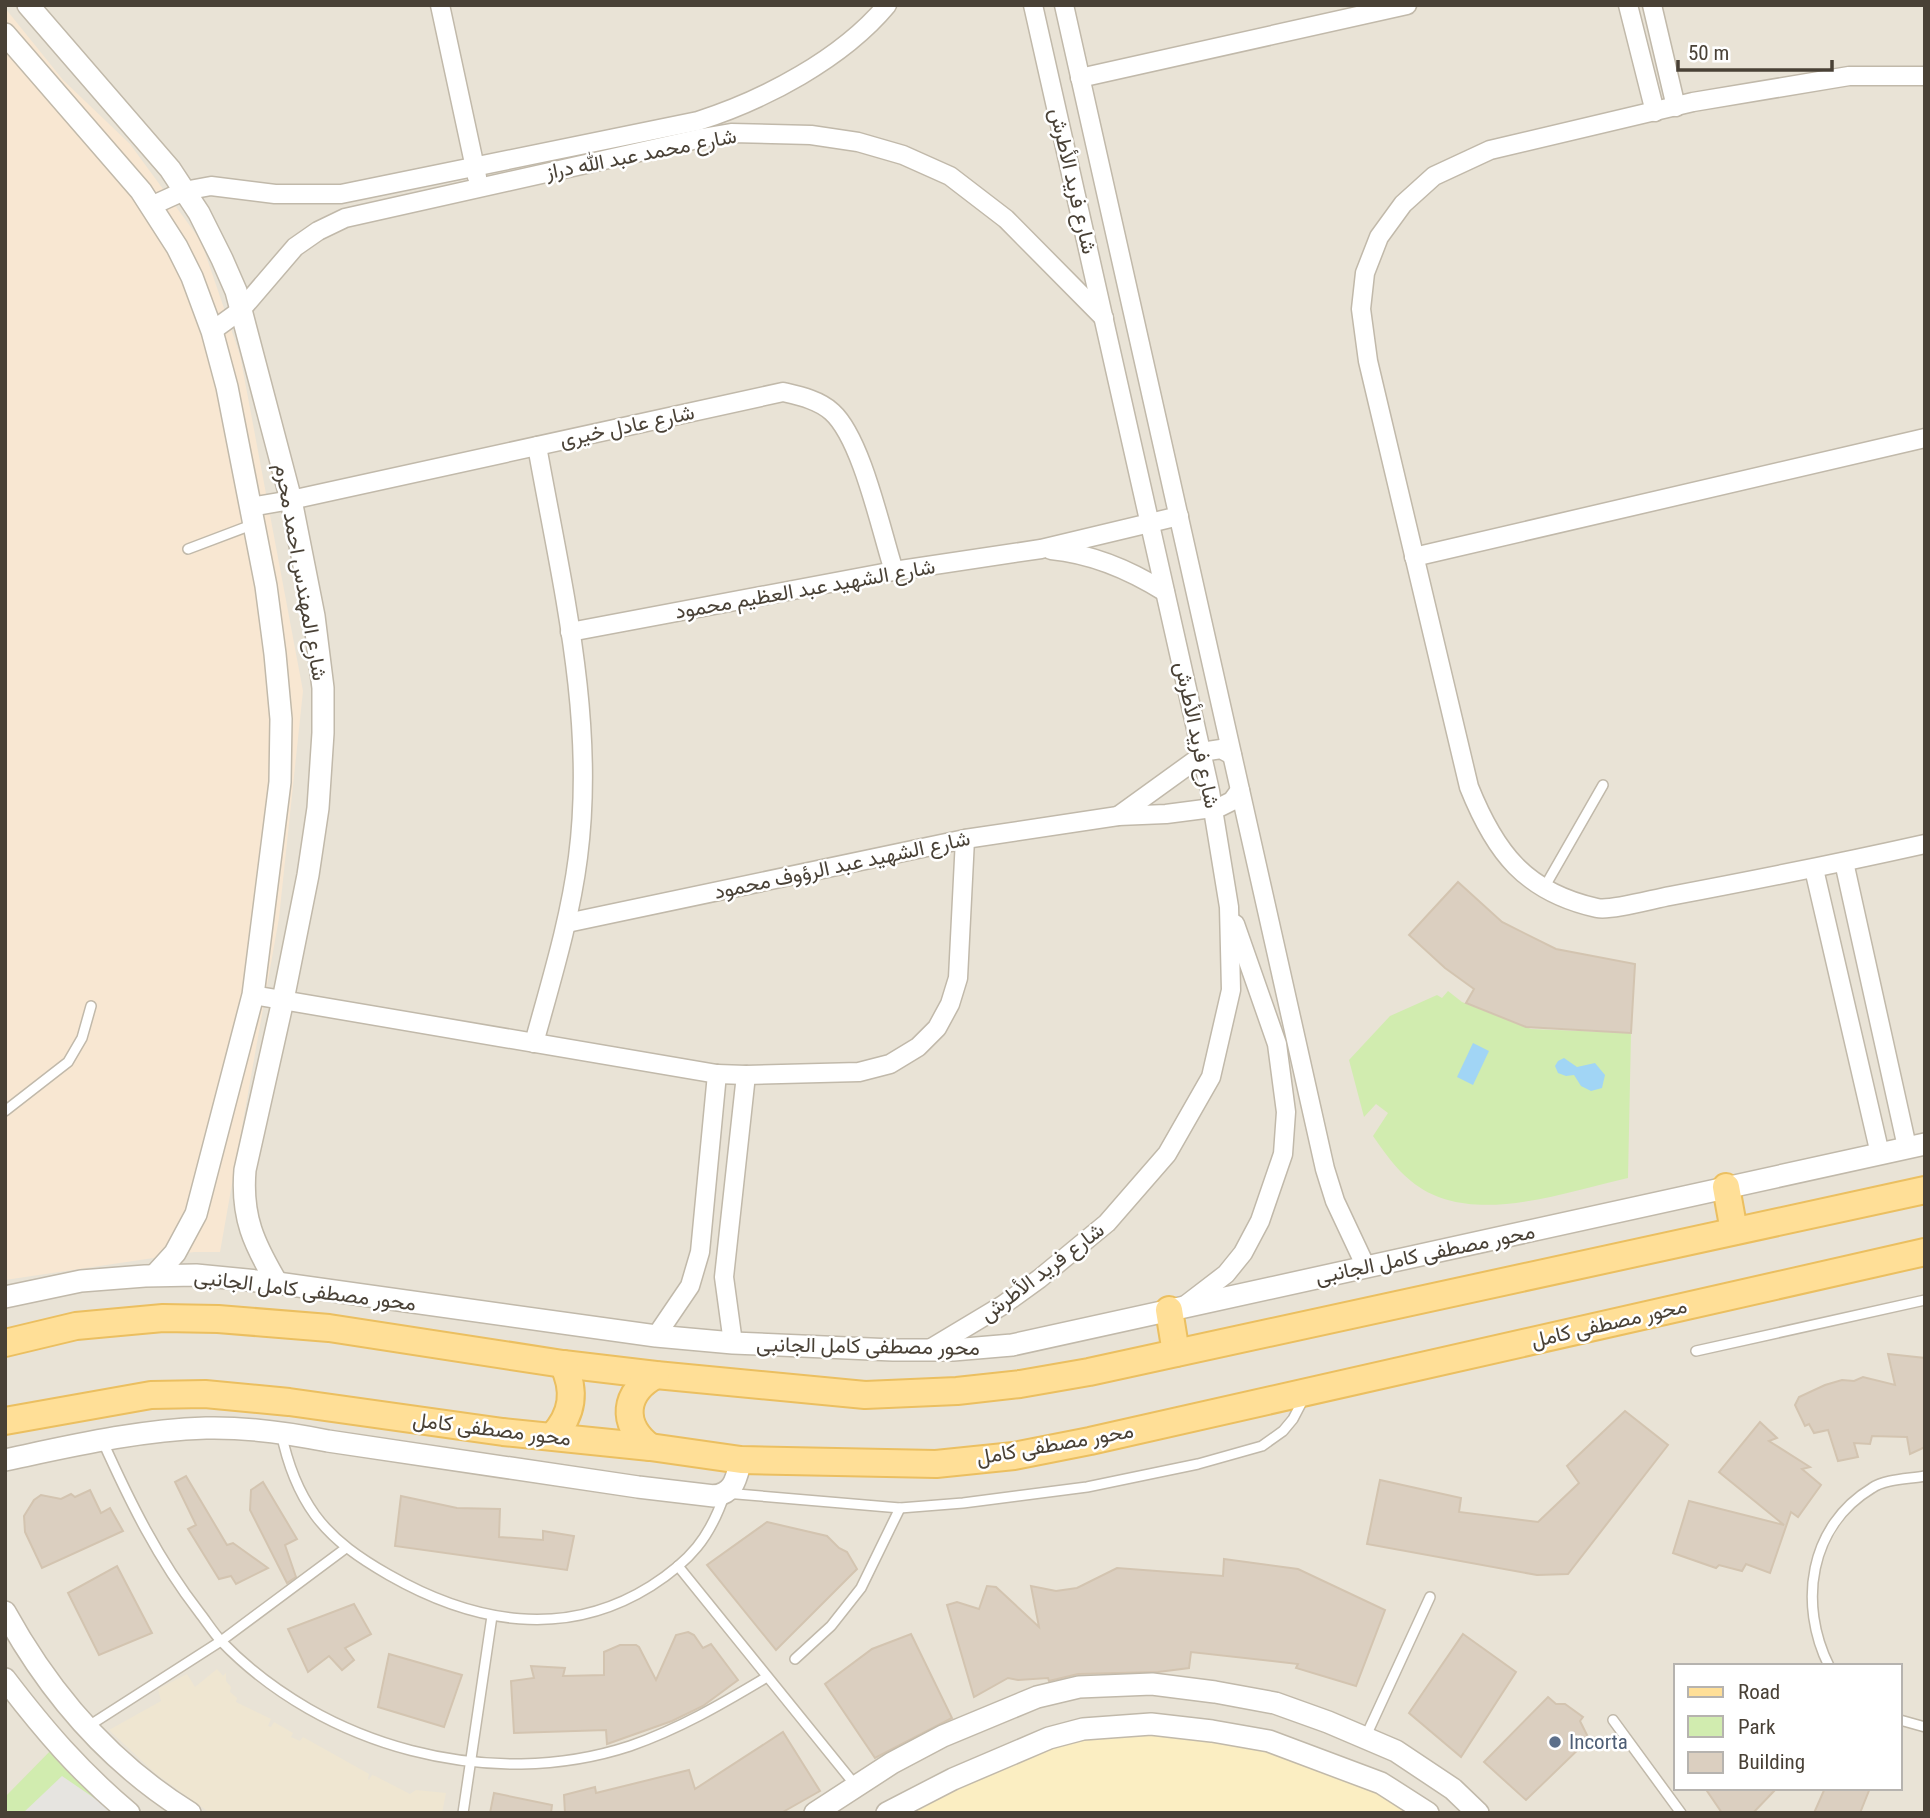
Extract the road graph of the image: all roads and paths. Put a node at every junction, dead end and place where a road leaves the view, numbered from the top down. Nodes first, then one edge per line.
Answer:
1 (28, 5) edge
2 (440, 5) edge
3 (887, 5) edge
4 (1034, 5) edge
5 (1407, 5) edge
6 (1628, 5) edge
7 (1651, 5) edge
8 (1066, 6) edge
9 (5, 34) edge
10 (1925, 76) edge
11 (1080, 78) junction
12 (1676, 107) junction
13 (1655, 112) junction
14 (700, 129) junction
15 (475, 167) junction
16 (479, 187) junction
17 (184, 191) junction
18 (341, 194) junction
19 (151, 206) junction
20 (345, 218) junction
21 (241, 310) junction
22 (1104, 318) junction
23 (212, 331) junction
24 (1925, 438) edge
25 (537, 446) junction
26 (291, 500) junction
27 (252, 516) junction
28 (1179, 516) junction
29 (1149, 523) junction
30 (188, 549) dead end
31 (1041, 549) junction
32 (1415, 557) junction
33 (894, 571) junction
34 (1165, 592) junction
35 (570, 632) junction
36 (1202, 754) junction
37 (1232, 755) junction
38 (1603, 785) dead end
39 (1240, 790) junction
40 (1213, 808) junction
41 (1118, 816) junction
42 (965, 839) junction
43 (1925, 844) edge
44 (1844, 862) junction
45 (1814, 869) junction
46 (1544, 888) junction
47 (1229, 907) junction
48 (567, 923) junction
49 (253, 995) junction
50 (283, 1000) junction
51 (90, 1006) dead end
52 (534, 1043) junction
53 (717, 1074) junction
54 (746, 1075) junction
55 (5, 1111) edge
56 (1916, 1146) edge
57 (1880, 1154) junction
58 (1726, 1188) junction
59 (1925, 1190) edge
60 (1734, 1231) junction
61 (1925, 1252) edge
62 (1366, 1267) junction
63 (155, 1275) junction
64 (277, 1283) junction
65 (5, 1297) edge
66 (1925, 1300) edge
67 (1175, 1309) junction
68 (656, 1336) junction
69 (5, 1343) edge
70 (733, 1343) junction
71 (928, 1350) junction
72 (1696, 1351) dead end
73 (1176, 1353) junction
74 (563, 1364) junction
75 (656, 1375) junction
76 (1307, 1391) junction
77 (5, 1421) edge
78 (281, 1432) junction
79 (553, 1436) junction
80 (103, 1440) junction
81 (650, 1447) junction
82 (5, 1460) edge
83 (741, 1460) junction
84 (1925, 1476) edge
85 (725, 1493) junction
86 (900, 1507) junction
87 (346, 1548) junction
88 (678, 1566) junction
89 (1430, 1597) dead end
90 (5, 1612) edge
91 (492, 1616) junction
92 (221, 1640) junction
93 (795, 1659) dead end
94 (1828, 1664) edge
95 (767, 1677) junction
96 (5, 1679) edge
97 (1613, 1720) dead end
98 (1902, 1721) edge
99 (1925, 1727) edge
100 (85, 1728) junction
101 (1365, 1738) junction
102 (469, 1762) junction
103 (856, 1786) junction
104 (128, 1813) edge
105 (190, 1813) edge
106 (463, 1813) edge
107 (815, 1813) edge
108 (887, 1813) edge
109 (1428, 1813) edge
110 (1478, 1813) edge
111 (1681, 1813) edge

1 - 17 street, شارع المهندس احمد محرم
2 - 15 street
3 - 14 street, شارع محمد عبد الله دراز
4 - 22 street, شارع فريد الأطرش
5 - 11 street
6 - 13 street
7 - 12 street
8 - 11 street, شارع فريد الأطرش
9 - 19 street, شارع المهندس احمد محرم
10 - 12 street
11 - 28 street, شارع فريد الأطرش
12 - 13 street
13 - 32 street
14 - 15 street, شارع محمد عبد الله دراز
14 - 16 street, شارع محمد عبد الله دراز
14 - 22 street, شارع محمد عبد الله دراز
15 - 16 street
15 - 18 street, شارع محمد عبد الله دراز
16 - 20 street, شارع محمد عبد الله دراز
17 - 18 street, شارع محمد عبد الله دراز
17 - 19 street, شارع محمد عبد الله دراز
17 - 21 street, شارع المهندس احمد محرم
18 - 20 street
19 - 23 street, شارع المهندس احمد محرم
20 - 21 street, شارع محمد عبد الله دراز
21 - 23 street, شارع محمد عبد الله دراز
21 - 26 street, شارع المهندس احمد محرم
22 - 29 street, شارع فريد الأطرش
23 - 27 street, شارع المهندس احمد محرم
24 - 32 street
25 - 26 street, شارع عادل خيرى
25 - 33 street, شارع عادل خيرى
25 - 35 street
26 - 27 street, شارع عادل خيرى
26 - 50 street, شارع المهندس احمد محرم
27 - 30 lane
27 - 49 street, شارع المهندس احمد محرم
28 - 29 street, شارع الشهيد عبد العظيم محمود
28 - 37 street, شارع فريد الأطرش
29 - 31 street, شارع الشهيد عبد العظيم محمود
29 - 34 street, شارع فريد الأطرش
31 - 33 street, شارع الشهيد عبد العظيم محمود
31 - 34 street, شارع الشهيد عبد العظيم محمود
32 - 46 street
33 - 35 street, شارع الشهيد عبد العظيم محمود
34 - 36 street, شارع فريد الأطرش
35 - 48 street
36 - 37 street
36 - 40 street, شارع فريد الأطرش
36 - 41 street, شارع الشهيد عبد الرؤوف محمود
37 - 39 street, شارع فريد الأطرش
38 - 46 lane
39 - 40 street, شارع الشهيد عبد الرؤوف محمود
39 - 62 street, شارع فريد الأطرش
40 - 41 street, شارع الشهيد عبد الرؤوف محمود
40 - 47 street, شارع فريد الأطرش
41 - 42 street, شارع الشهيد عبد الرؤوف محمود
42 - 48 street, شارع الشهيد عبد الرؤوف محمود
42 - 54 street
43 - 44 street
44 - 45 street
44 - 56 street
45 - 46 street
45 - 57 street
47 - 67 street
47 - 71 street, شارع فريد الأطرش
48 - 52 street
49 - 50 street
49 - 63 street, شارع المهندس احمد محرم
50 - 52 street
50 - 64 street, شارع المهندس احمد محرم
51 - 55 lane
52 - 53 street
53 - 54 street
53 - 68 street
54 - 70 street
56 - 57 street, محور مصطفى كامل الجانبى
57 - 58 street, محور مصطفى كامل الجانبى
58 - 60 main road
58 - 62 street, محور مصطفى كامل الجانبى
59 - 60 main road
60 - 73 main road
61 - 76 main road, محور مصطفى كامل
62 - 67 street, محور مصطفى كامل الجانبى
63 - 64 street, محور مصطفى كامل الجانبى
63 - 65 street, محور مصطفى كامل الجانبى
64 - 68 street, محور مصطفى كامل الجانبى
66 - 72 lane
67 - 71 street, محور مصطفى كامل الجانبى
67 - 73 main road
68 - 70 street, محور مصطفى كامل الجانبى
69 - 74 main road
70 - 71 street, محور مصطفى كامل الجانبى
73 - 75 main road
74 - 75 main road
74 - 79 main road
75 - 81 main road
76 - 83 main road, محور مصطفى كامل
76 - 86 lane
77 - 79 main road, محور مصطفى كامل
78 - 80 street
78 - 85 street
78 - 87 lane
79 - 81 main road, محور مصطفى كامل
80 - 82 street
80 - 92 lane
81 - 83 main road, محور مصطفى كامل
83 - 85 street
84 - 94 lane
85 - 86 lane
85 - 88 lane
86 - 93 lane
87 - 91 lane
87 - 92 lane
88 - 91 lane
88 - 95 lane
89 - 101 lane
90 - 100 street
91 - 102 lane
92 - 100 lane
92 - 102 lane
95 - 102 lane
95 - 103 lane
96 - 104 street
97 - 111 lane
98 - 99 lane
100 - 105 street
101 - 103 street
101 - 110 street
102 - 106 lane
103 - 107 street
108 - 109 street

